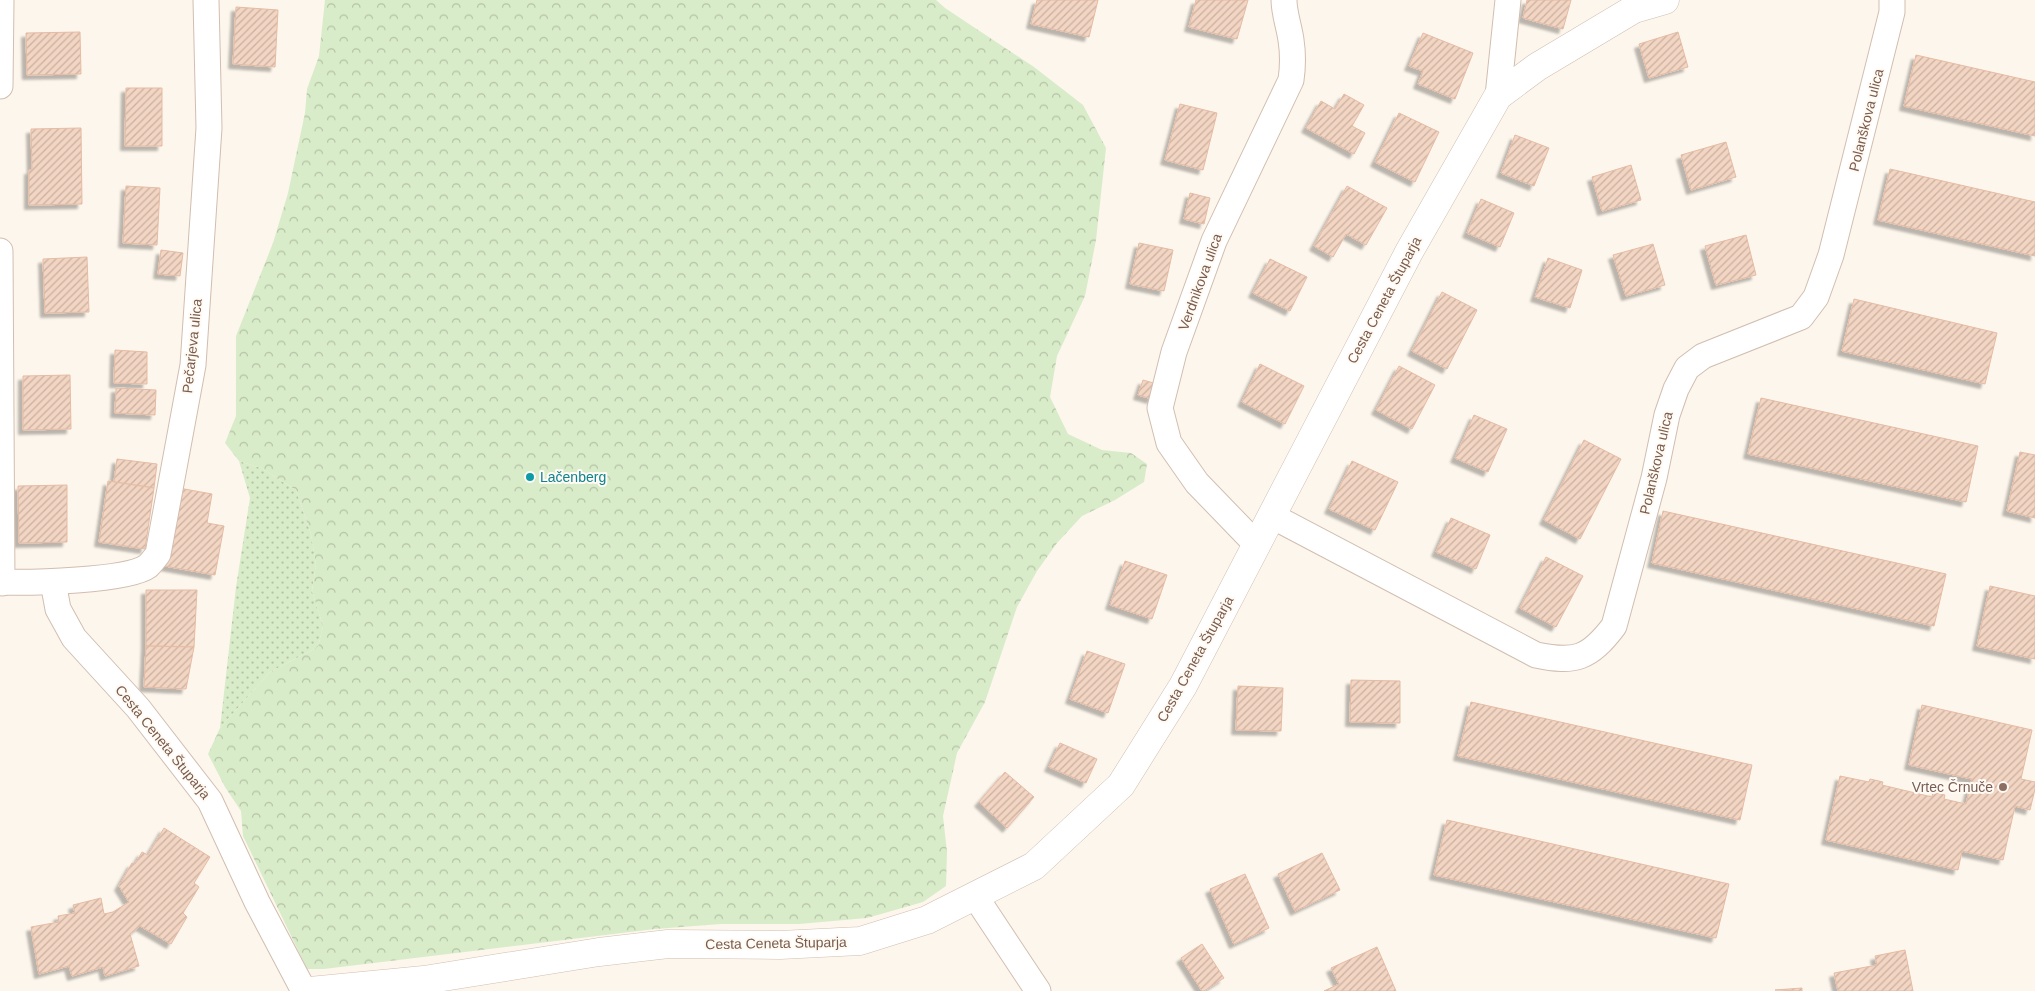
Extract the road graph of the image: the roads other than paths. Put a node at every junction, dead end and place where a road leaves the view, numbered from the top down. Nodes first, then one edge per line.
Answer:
1 (1, 0) edge
2 (206, 0) edge
3 (1284, 0) edge
4 (1508, 0) edge
5 (1665, 0) edge
6 (1892, 0) edge
7 (0, 86) edge
8 (1498, 96) junction
9 (0, 251) edge
10 (1272, 516) junction
11 (1256, 544) junction
12 (1, 582) edge
13 (53, 582) junction
14 (975, 896) junction
15 (457, 983) edge
16 (304, 991) edge
17 (310, 991) edge
18 (1038, 991) edge

1 - 7 street
2 - 13 street, Pečarjeva ulica
3 - 11 street, Verdnikova ulica
4 - 8 street
5 - 8 street, Cesta Ceneta Štuparja
6 - 10 street, Polanškova ulica
8 - 10 street, Cesta Ceneta Štuparja
9 - 12 street
10 - 11 street, Cesta Ceneta Štuparja
11 - 14 street, Cesta Ceneta Štuparja
12 - 13 street, Pečarjeva ulica
13 - 16 street, Cesta Ceneta Štuparja
14 - 15 street, Cesta Ceneta Štuparja
14 - 18 street
15 - 17 street, Cesta Ceneta Štuparja

